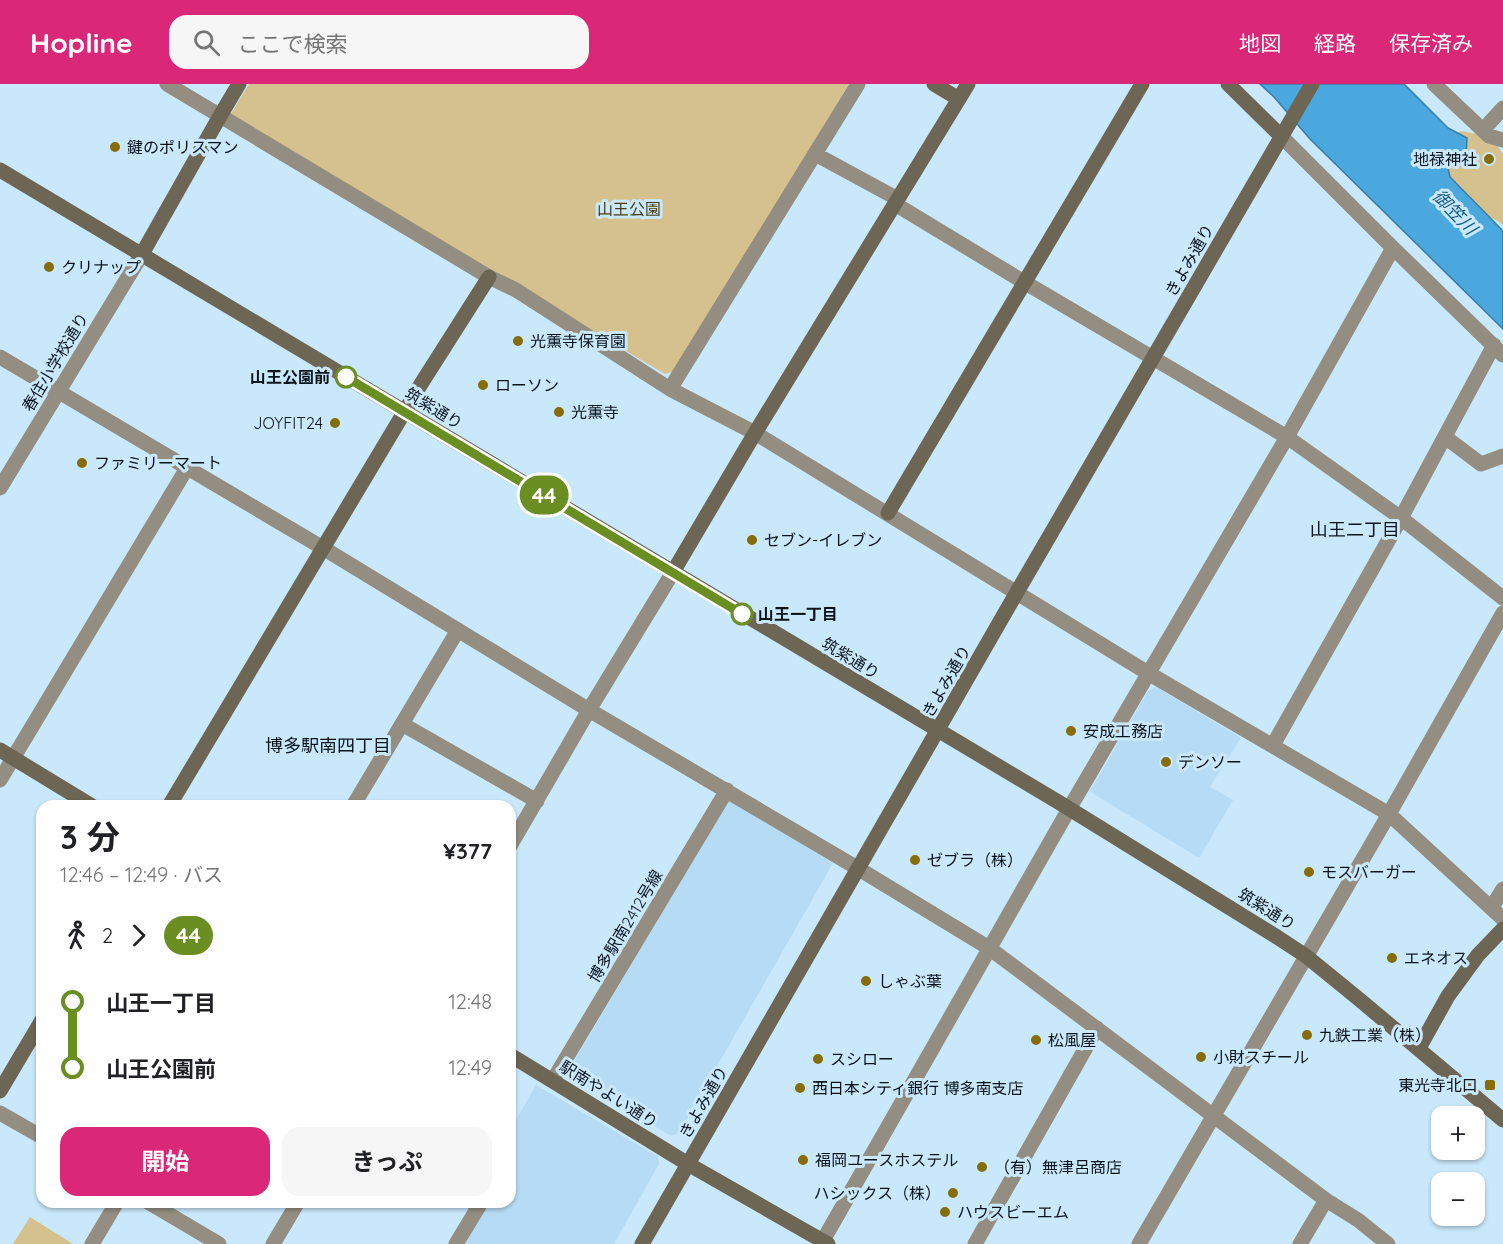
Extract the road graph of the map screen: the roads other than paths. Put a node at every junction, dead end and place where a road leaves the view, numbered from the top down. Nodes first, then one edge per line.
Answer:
1 (167, 84) edge
2 (239, 84) edge
3 (858, 84) edge
4 (934, 84) edge
5 (968, 84) edge
6 (1142, 84) edge
7 (1228, 84) edge
8 (1312, 84) edge
9 (1434, 84) edge
10 (958, 99) junction
11 (1503, 108) edge
12 (220, 116) junction
13 (1483, 130) junction
14 (1281, 136) junction
15 (1503, 140) edge
16 (815, 154) junction
17 (0, 170) edge
18 (896, 201) junction
19 (1393, 248) junction
20 (142, 254) junction
21 (489, 278) junction
22 (1024, 282) junction
23 (1498, 350) edge
24 (0, 357) edge
25 (1154, 358) junction
26 (670, 389) junction
27 (58, 392) junction
28 (405, 412) junction
29 (755, 433) junction
30 (1287, 437) junction
31 (1445, 437) junction
32 (1503, 456) edge
33 (187, 468) junction
34 (0, 488) edge
35 (888, 513) junction
36 (1401, 518) junction
37 (323, 548) junction
38 (673, 572) junction
39 (1017, 592) junction
40 (1503, 598) edge
41 (1503, 613) edge
42 (458, 630) junction
43 (1148, 673) junction
44 (590, 710) junction
45 (402, 724) junction
46 (939, 730) junction
47 (1273, 745) junction
48 (6, 754) edge
49 (0, 780) edge
50 (727, 790) junction
51 (82, 800) edge
52 (173, 800) edge
53 (357, 800) edge
54 (537, 801) junction
55 (1069, 809) junction
56 (1389, 814) junction
57 (516, 836) edge
58 (859, 869) junction
59 (1503, 889) edge
60 (1492, 907) junction
61 (1503, 919) edge
62 (1503, 929) edge
63 (989, 948) junction
64 (1306, 956) junction
65 (1097, 1028) junction
66 (36, 1030) edge
67 (1419, 1048) junction
68 (516, 1058) edge
69 (553, 1080) junction
70 (0, 1091) edge
71 (0, 1113) edge
72 (1213, 1115) junction
73 (1503, 1120) edge
74 (36, 1134) edge
75 (688, 1164) junction
76 (1326, 1200) junction
77 (113, 1208) edge
78 (158, 1208) edge
79 (294, 1208) edge
80 (478, 1208) edge
81 (824, 1243) edge
82 (92, 1244) edge
83 (219, 1244) edge
84 (273, 1244) edge
85 (456, 1244) edge
86 (642, 1244) edge
87 (975, 1244) edge
88 (1139, 1244) edge
89 (1300, 1244) edge
90 (1388, 1244) edge

1 - 12 street
2 - 12 street
3 - 16 street
4 - 10 street
5 - 10 street
6 - 22 street
7 - 14 street
8 - 14 street, きよみ通り
9 - 13 street
10 - 18 street
11 - 13 street
12 - 20 street
12 - 21 street
13 - 15 street
14 - 19 street
14 - 25 street, きよみ通り
16 - 18 street
16 - 26 street
17 - 20 street, 筑紫通り
18 - 22 street
18 - 29 street
19 - 23 street
19 - 30 street
20 - 27 street, 春住小学校通り
20 - 28 street, 筑紫通り
21 - 26 street
21 - 28 street
22 - 25 street
22 - 35 street
23 - 31 street
24 - 27 street
25 - 30 street
25 - 39 street, きよみ通り
26 - 29 street
27 - 33 street
27 - 34 street, 春住小学校通り
28 - 37 street
28 - 38 street, 筑紫通り
29 - 35 street
29 - 38 street
30 - 36 street
30 - 43 street
31 - 32 street
31 - 36 street
33 - 37 street
33 - 48 street
35 - 39 street
36 - 40 street
36 - 47 street
37 - 42 street
37 - 52 street
38 - 44 street
38 - 46 street, 筑紫通り
39 - 43 street
39 - 46 street, きよみ通り
41 - 56 street
42 - 44 street
42 - 45 street
43 - 47 street
43 - 55 street
44 - 50 street
44 - 54 street
45 - 53 street
45 - 54 street
46 - 55 street, 筑紫通り
46 - 58 street, きよみ通り
47 - 56 street
48 - 49 street
48 - 51 street
50 - 58 street
50 - 69 street, 博多駅南2412号線
54 - 57 street
55 - 63 street
55 - 64 street, 筑紫通り
56 - 60 street
56 - 64 street
58 - 63 street
58 - 75 street, きよみ通り
59 - 60 street
60 - 61 street
62 - 67 street
63 - 65 street
63 - 81 street
64 - 67 street, 筑紫通り
64 - 72 street
65 - 72 street
65 - 87 street
66 - 70 street
67 - 73 street, 筑紫通り
68 - 69 street, 駅南やよい通り
69 - 75 street, 駅南やよい通り
71 - 74 street
72 - 76 street
72 - 88 street
75 - 81 street, 駅南やよい通り
75 - 86 street, きよみ通り
76 - 89 street
76 - 90 street
77 - 82 street
78 - 83 street
79 - 84 street
80 - 85 street

